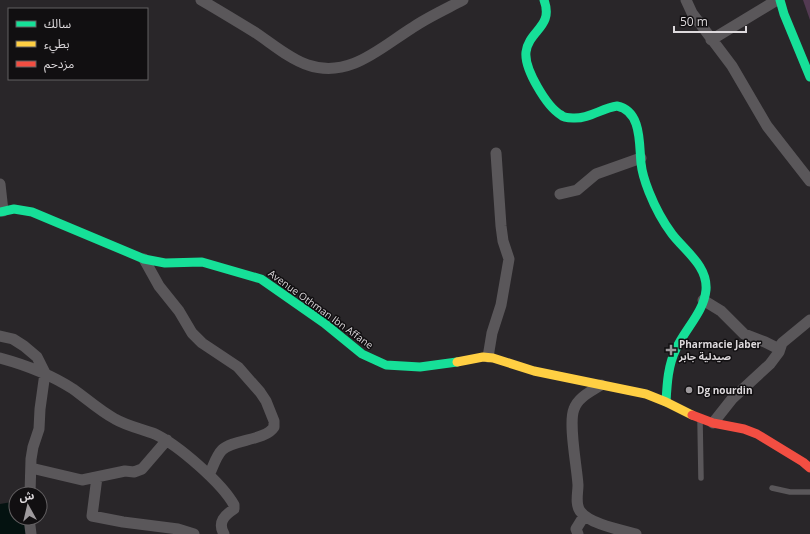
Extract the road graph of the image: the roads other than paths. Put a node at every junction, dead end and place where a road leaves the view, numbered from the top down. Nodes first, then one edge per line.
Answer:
1 (202, 0) edge
2 (212, 0) edge
3 (463, 0) edge
4 (544, 0) edge
5 (686, 0) edge
6 (778, 0) edge
7 (225, 14) junction
8 (711, 40) junction
9 (810, 77) edge
10 (496, 153) dead end
11 (641, 158) junction
12 (810, 181) edge
13 (0, 184) edge
14 (560, 194) dead end
15 (2, 211) edge
16 (144, 259) junction
17 (703, 300) junction
18 (810, 320) edge
19 (0, 336) edge
20 (779, 349) junction
21 (0, 358) edge
22 (488, 358) junction
23 (45, 373) junction
24 (601, 385) junction
25 (666, 402) junction
26 (700, 418) junction
27 (713, 423) junction
28 (167, 440) junction
29 (31, 468) junction
30 (810, 468) edge
31 (209, 475) junction
32 (97, 477) junction
33 (701, 478) dead end
34 (30, 486) edge
35 (772, 488) dead end
36 (810, 492) edge
37 (584, 516) junction
38 (194, 534) edge
39 (224, 534) edge
40 (578, 534) edge
41 (636, 534) edge

1 - 7 street
2 - 7 street
3 - 7 street
4 - 11 street
5 - 8 street
6 - 8 street
6 - 9 street
8 - 12 street
10 - 22 street
11 - 14 street
11 - 17 street
13 - 15 street
15 - 16 street, Avenue Othman Ibn Affane
16 - 22 street, Avenue Othman Ibn Affane
16 - 31 street
17 - 20 street
17 - 25 street
18 - 20 street
19 - 23 street
20 - 27 street
21 - 23 street
22 - 24 street, Avenue Othman Ibn Affane
23 - 28 street
23 - 29 street
24 - 25 street, Avenue Othman Ibn Affane
24 - 37 street
25 - 26 street, Avenue Othman Ibn Affane
26 - 27 street, Avenue Othman Ibn Affane
26 - 33 lane
27 - 30 street, Avenue Othman Ibn Affane
28 - 31 street
28 - 32 street
29 - 32 street
29 - 34 street
31 - 39 street
32 - 38 street
35 - 36 lane
37 - 40 street
37 - 41 street

